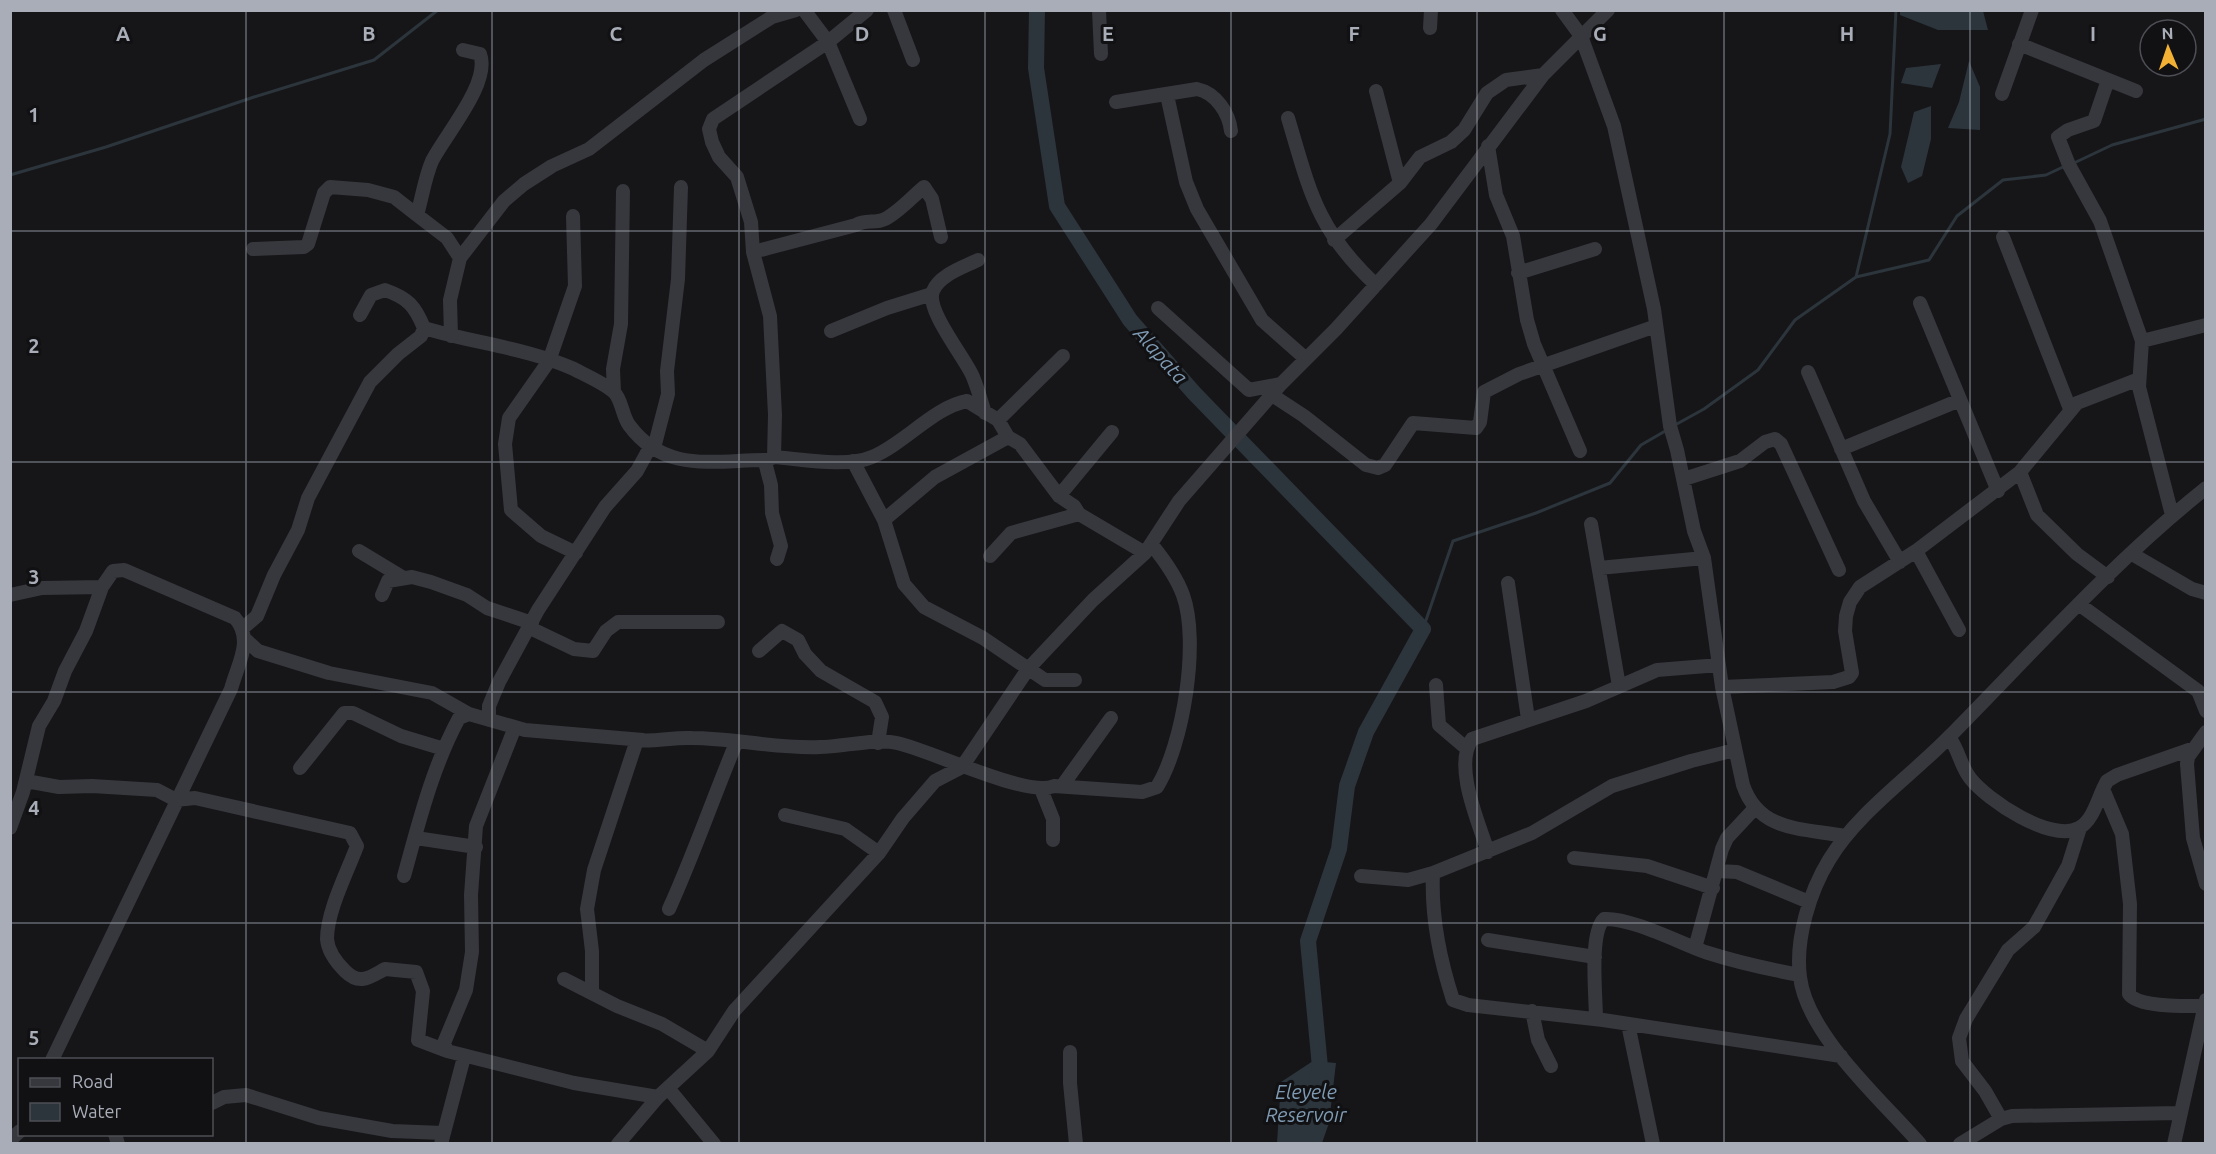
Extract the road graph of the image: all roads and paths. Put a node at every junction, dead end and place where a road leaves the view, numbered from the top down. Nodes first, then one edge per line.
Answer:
1 (795, 10) edge
2 (804, 10) edge
3 (867, 10) edge
4 (894, 10) edge
5 (1100, 10) edge
6 (1431, 10) edge
7 (1562, 10) edge
8 (1608, 10) edge
9 (2032, 10) edge
10 (1430, 28) dead end
11 (1581, 36) junction
12 (828, 42) junction
13 (2019, 44) junction
14 (463, 51) dead end
15 (1101, 54) dead end
16 (913, 60) dead end
17 (1543, 75) junction
18 (2108, 80) junction
19 (1376, 91) dead end
20 (2136, 92) dead end
21 (2001, 94) dead end
22 (1167, 95) junction
23 (1116, 102) dead end
24 (1288, 118) dead end
25 (860, 119) dead end
26 (1231, 131) dead end
27 (1488, 146) junction
28 (1400, 183) junction
29 (681, 187) dead end
30 (623, 191) dead end
31 (417, 215) junction
32 (573, 216) dead end
33 (941, 237) dead end
34 (2003, 237) dead end
35 (1334, 240) junction
36 (253, 249) dead end
37 (1595, 249) dead end
38 (753, 252) junction
39 (460, 258) junction
40 (978, 260) dead end
41 (1518, 273) junction
42 (1376, 285) junction
43 (932, 294) junction
44 (1920, 303) dead end
45 (1158, 308) dead end
46 (360, 315) dead end
47 (2205, 325) edge
48 (1656, 326) junction
49 (424, 328) junction
50 (831, 331) dead end
51 (451, 336) junction
52 (2142, 341) junction
53 (1064, 356) dead end
54 (1306, 359) junction
55 (549, 361) junction
56 (1542, 366) junction
57 (1808, 372) dead end
58 (2139, 379) junction
59 (1281, 384) junction
60 (614, 392) junction
61 (1272, 395) junction
62 (1960, 400) junction
63 (2070, 409) junction
64 (985, 413) junction
65 (998, 420) junction
66 (1112, 432) dead end
67 (1008, 437) junction
68 (654, 448) junction
69 (1841, 449) junction
70 (1580, 451) dead end
71 (771, 459) junction
72 (853, 461) junction
73 (2020, 472) junction
74 (1684, 479) junction
75 (1998, 491) junction
76 (2203, 493) edge
77 (1059, 496) junction
78 (1079, 514) junction
79 (2172, 515) junction
80 (884, 519) junction
81 (1591, 524) dead end
82 (359, 551) dead end
83 (1916, 551) junction
84 (576, 553) junction
85 (1145, 553) junction
86 (2132, 554) junction
87 (990, 556) dead end
88 (1704, 558) junction
89 (777, 559) dead end
90 (1900, 562) junction
91 (1599, 568) junction
92 (1839, 570) dead end
93 (2108, 577) junction
94 (402, 578) junction
95 (1508, 583) dead end
96 (102, 587) junction
97 (2205, 593) edge
98 (10, 595) edge
99 (382, 595) dead end
100 (2080, 605) junction
101 (718, 622) dead end
102 (531, 625) junction
103 (1959, 630) dead end
104 (245, 634) junction
105 (759, 651) dead end
106 (1719, 665) junction
107 (1028, 669) junction
108 (1075, 680) dead end
109 (1436, 685) dead end
110 (1619, 686) junction
111 (1722, 687) junction
112 (2205, 711) edge
113 (469, 714) junction
114 (1111, 718) dead end
115 (1528, 719) junction
116 (489, 720) junction
117 (514, 727) junction
118 (1949, 737) junction
119 (655, 741) junction
120 (2201, 741) edge
121 (736, 743) junction
122 (878, 743) junction
123 (1466, 748) junction
124 (444, 749) junction
125 (1735, 750) junction
126 (962, 766) junction
127 (300, 768) dead end
128 (26, 781) junction
129 (1062, 786) junction
130 (1041, 789) junction
131 (2103, 789) junction
132 (176, 800) junction
133 (1755, 808) junction
134 (785, 815) dead end
135 (10, 828) edge
136 (2080, 828) junction
137 (1845, 836) junction
138 (416, 838) junction
139 (1053, 840) dead end
140 (476, 847) junction
141 (1488, 852) junction
142 (879, 853) junction
143 (1574, 858) dead end
144 (1717, 871) junction
145 (1433, 873) junction
146 (404, 876) dead end
147 (1361, 876) dead end
148 (2205, 884) edge
149 (1713, 888) junction
150 (1809, 902) junction
151 (669, 909) dead end
152 (1488, 940) dead end
153 (1695, 948) junction
154 (1595, 957) junction
155 (1799, 975) junction
156 (564, 978) dead end
157 (592, 992) junction
158 (2205, 1003) edge
159 (1532, 1011) junction
160 (1596, 1019) junction
161 (1628, 1024) junction
162 (447, 1051) junction
163 (708, 1051) junction
164 (1070, 1052) dead end
165 (1842, 1056) junction
166 (464, 1057) junction
167 (52, 1058) edge
168 (1551, 1066) dead end
169 (663, 1093) junction
170 (213, 1102) edge
171 (2180, 1113) junction
172 (2001, 1119) junction
173 (442, 1138) edge
174 (618, 1143) edge
175 (714, 1143) edge
176 (1076, 1143) edge
177 (1653, 1143) edge
178 (1920, 1143) edge
179 (1960, 1143) edge
180 (2174, 1143) edge

1 - 39 street
2 - 12 street
3 - 12 street
4 - 16 street
5 - 15 street
6 - 10 street
7 - 11 street
8 - 11 street
9 - 13 street
11 - 17 street
11 - 48 street
12 - 25 street
12 - 38 street
13 - 18 street
13 - 21 street
14 - 31 street
17 - 27 street
17 - 28 street
18 - 20 street
18 - 52 street
19 - 28 street
22 - 23 street
22 - 26 street
22 - 54 street
24 - 35 street
27 - 41 street
27 - 42 street
28 - 35 street
29 - 68 street
30 - 60 street
31 - 36 street
31 - 39 street
32 - 55 street
33 - 38 street
34 - 63 street
35 - 42 street
37 - 41 street
38 - 71 street
39 - 51 street
40 - 43 street
41 - 56 street
42 - 54 street
43 - 50 street
43 - 64 street
44 - 62 street
45 - 59 street
46 - 49 street
47 - 52 street
48 - 56 street
48 - 74 street
49 - 51 street
49 - 104 street
51 - 55 street
52 - 58 street
53 - 65 street
54 - 59 street
55 - 60 street
55 - 84 street
56 - 61 street
56 - 70 street
57 - 69 street
58 - 63 street
58 - 79 street
59 - 61 street
60 - 68 street
61 - 85 street
62 - 69 street
62 - 75 street
63 - 73 street
64 - 65 street
64 - 72 street
65 - 67 street
66 - 77 street
67 - 77 street
67 - 80 street
68 - 71 street
68 - 84 street
69 - 90 street
71 - 72 street
71 - 89 street
72 - 80 street
73 - 75 street
73 - 93 street
74 - 88 street
74 - 92 street
75 - 83 street
76 - 79 street
77 - 78 street
78 - 85 street
78 - 87 street
79 - 86 street
80 - 107 street
81 - 91 street
82 - 94 street
83 - 90 street
83 - 103 street
84 - 102 street
85 - 107 street
85 - 129 street
86 - 93 street
86 - 97 street
88 - 91 street
88 - 106 street
90 - 111 street
91 - 110 street
93 - 100 street
94 - 99 street
94 - 102 street
95 - 115 street
96 - 98 street
96 - 104 street
96 - 128 street
100 - 112 street
100 - 118 street
101 - 102 street
102 - 116 street
104 - 113 street
104 - 132 street
105 - 122 street
106 - 110 street
106 - 111 street
107 - 108 street
107 - 126 street
109 - 123 street
110 - 115 street
111 - 125 street
113 - 116 street
113 - 124 street
114 - 129 street
115 - 123 street
116 - 117 street
117 - 119 street
117 - 140 street
118 - 136 street
118 - 137 street
119 - 121 street
119 - 157 street
120 - 131 street
120 - 148 street
121 - 122 street
121 - 151 street
122 - 126 street
123 - 141 street
124 - 127 street
124 - 138 street
125 - 133 street
125 - 141 street
126 - 130 street
126 - 142 street
128 - 132 street
128 - 135 street
129 - 130 street
130 - 139 street
131 - 136 street
131 - 158 street
132 - 162 street
132 - 167 street
133 - 137 street
133 - 144 street
134 - 142 street
136 - 172 street
137 - 150 street
138 - 140 street
138 - 146 street
140 - 162 street
141 - 145 street
142 - 163 street
143 - 149 street
144 - 149 street
144 - 150 street
145 - 147 street
145 - 159 street
149 - 153 street
150 - 155 street
152 - 154 street
153 - 154 street
153 - 155 street
154 - 160 street
155 - 165 street
156 - 157 street
157 - 163 street
158 - 171 street
159 - 160 street
159 - 168 street
160 - 161 street
161 - 165 street
161 - 177 street
162 - 166 street
163 - 169 street
164 - 176 street
165 - 178 street
166 - 169 street
166 - 173 street
169 - 174 street
169 - 175 street
170 - 173 street
171 - 172 street
171 - 180 street
172 - 179 street

